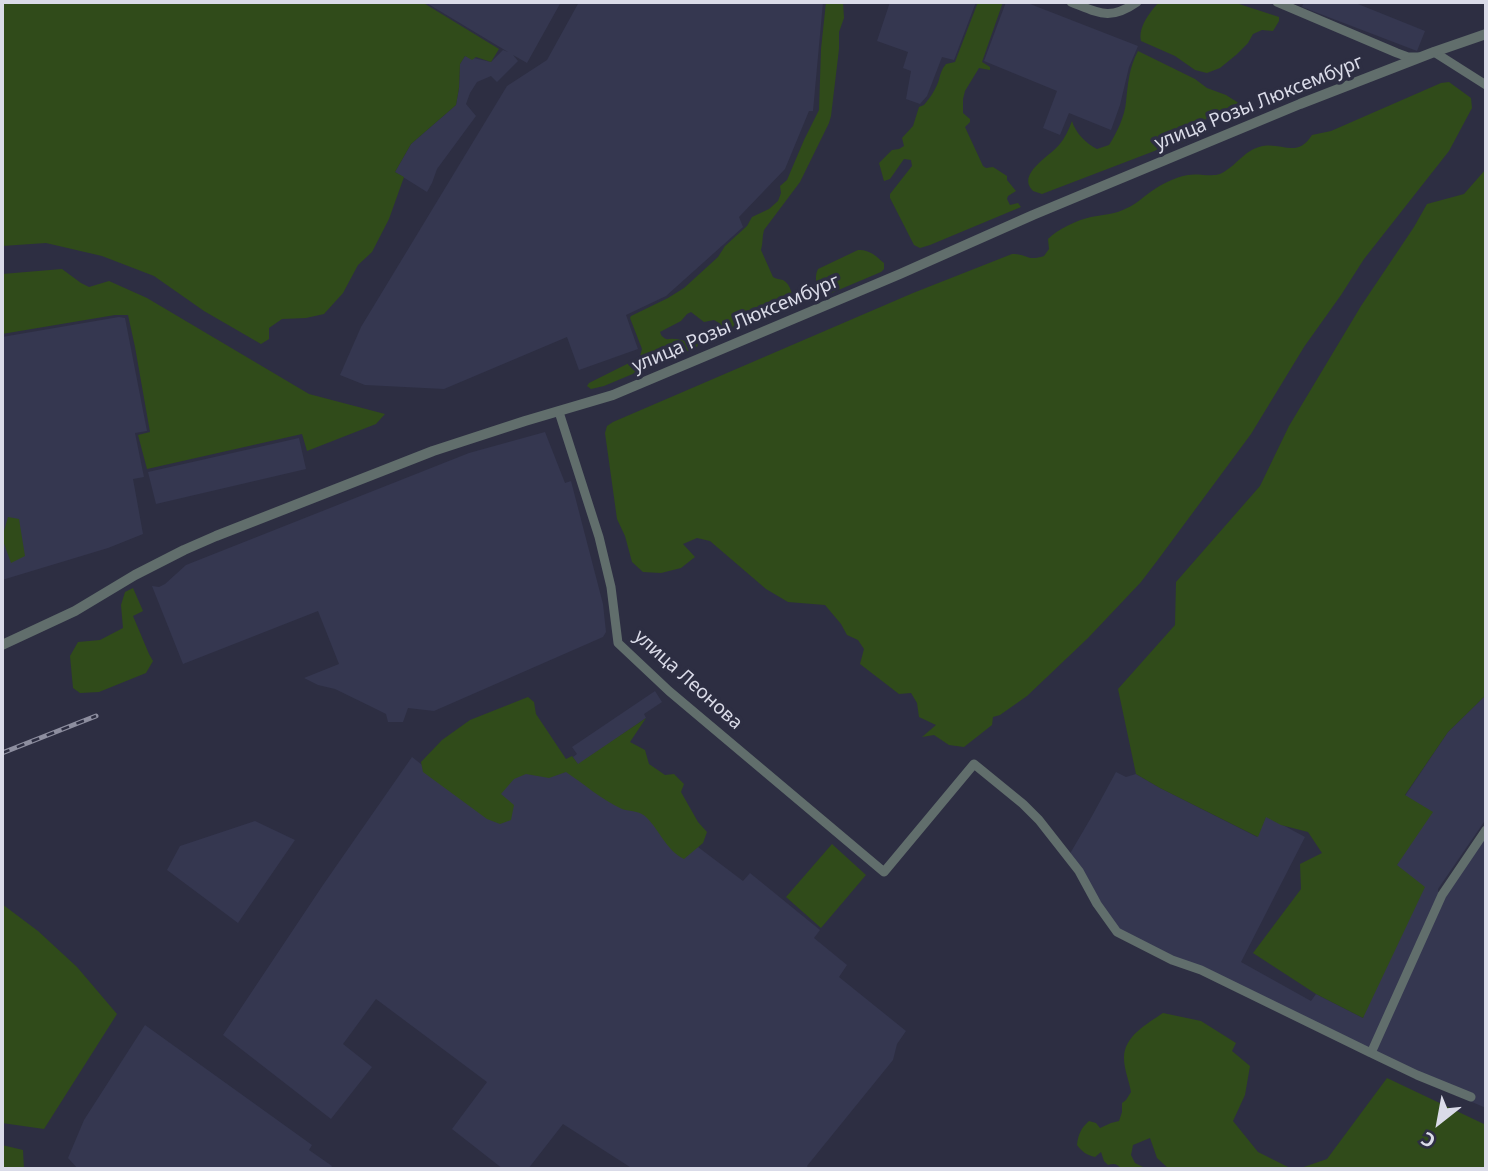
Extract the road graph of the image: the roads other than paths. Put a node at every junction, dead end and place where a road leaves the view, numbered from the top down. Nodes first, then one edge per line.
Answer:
1 (1071, 2) edge
2 (1137, 2) edge
3 (1277, 2) edge
4 (1486, 34) edge
5 (1434, 52) junction
6 (1421, 57) junction
7 (1486, 85) edge
8 (559, 412) junction
9 (2, 645) edge
10 (1486, 830) edge
11 (1371, 1053) junction
12 (1471, 1097) dead end

1 - 2 street
3 - 6 street
4 - 5 street, улица Розы Люксембург
5 - 6 street, улица Розы Люксембург
5 - 7 street
6 - 8 street, улица Розы Люксембург
8 - 9 street, улица Розы Люксембург
8 - 11 street, улица Леонова
10 - 11 street
11 - 12 street

